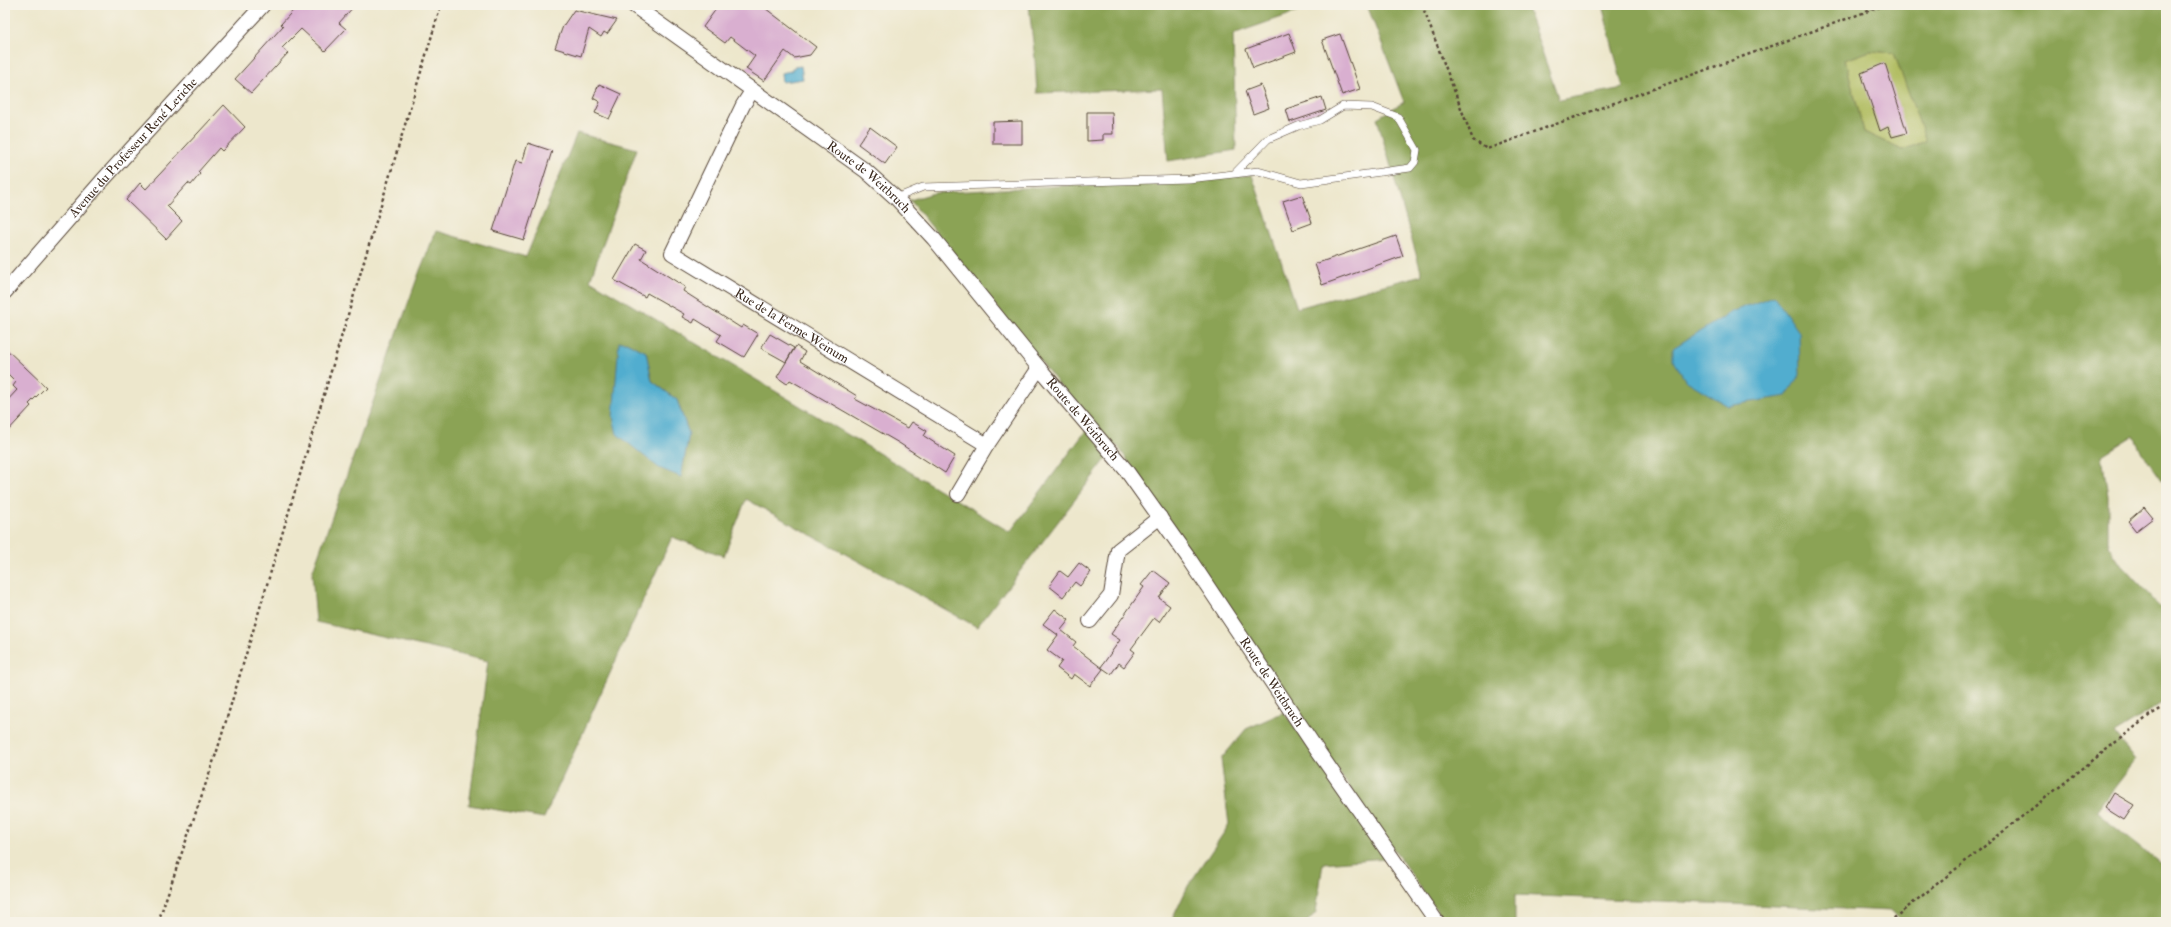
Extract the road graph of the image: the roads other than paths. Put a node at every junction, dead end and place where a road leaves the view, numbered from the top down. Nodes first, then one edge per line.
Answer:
1 (263, 5) edge
2 (633, 5) edge
3 (752, 92) junction
4 (1234, 174) junction
5 (896, 198) junction
6 (5, 292) edge
7 (1039, 368) junction
8 (987, 445) junction
9 (958, 494) dead end
10 (1160, 517) junction
11 (1090, 621) dead end
12 (1437, 922) edge

1 - 6 street, Avenue du Professeur René Leriche
2 - 3 street, Route de Weitbruch
3 - 5 street, Route de Weitbruch
3 - 8 street, Rue de la Ferme Weinum
4 - 4 lane
4 - 5 lane
5 - 7 street, Route de Weitbruch
7 - 8 street
7 - 10 street, Route de Weitbruch
8 - 9 street
10 - 11 street
10 - 12 street, Route de Weitbruch

